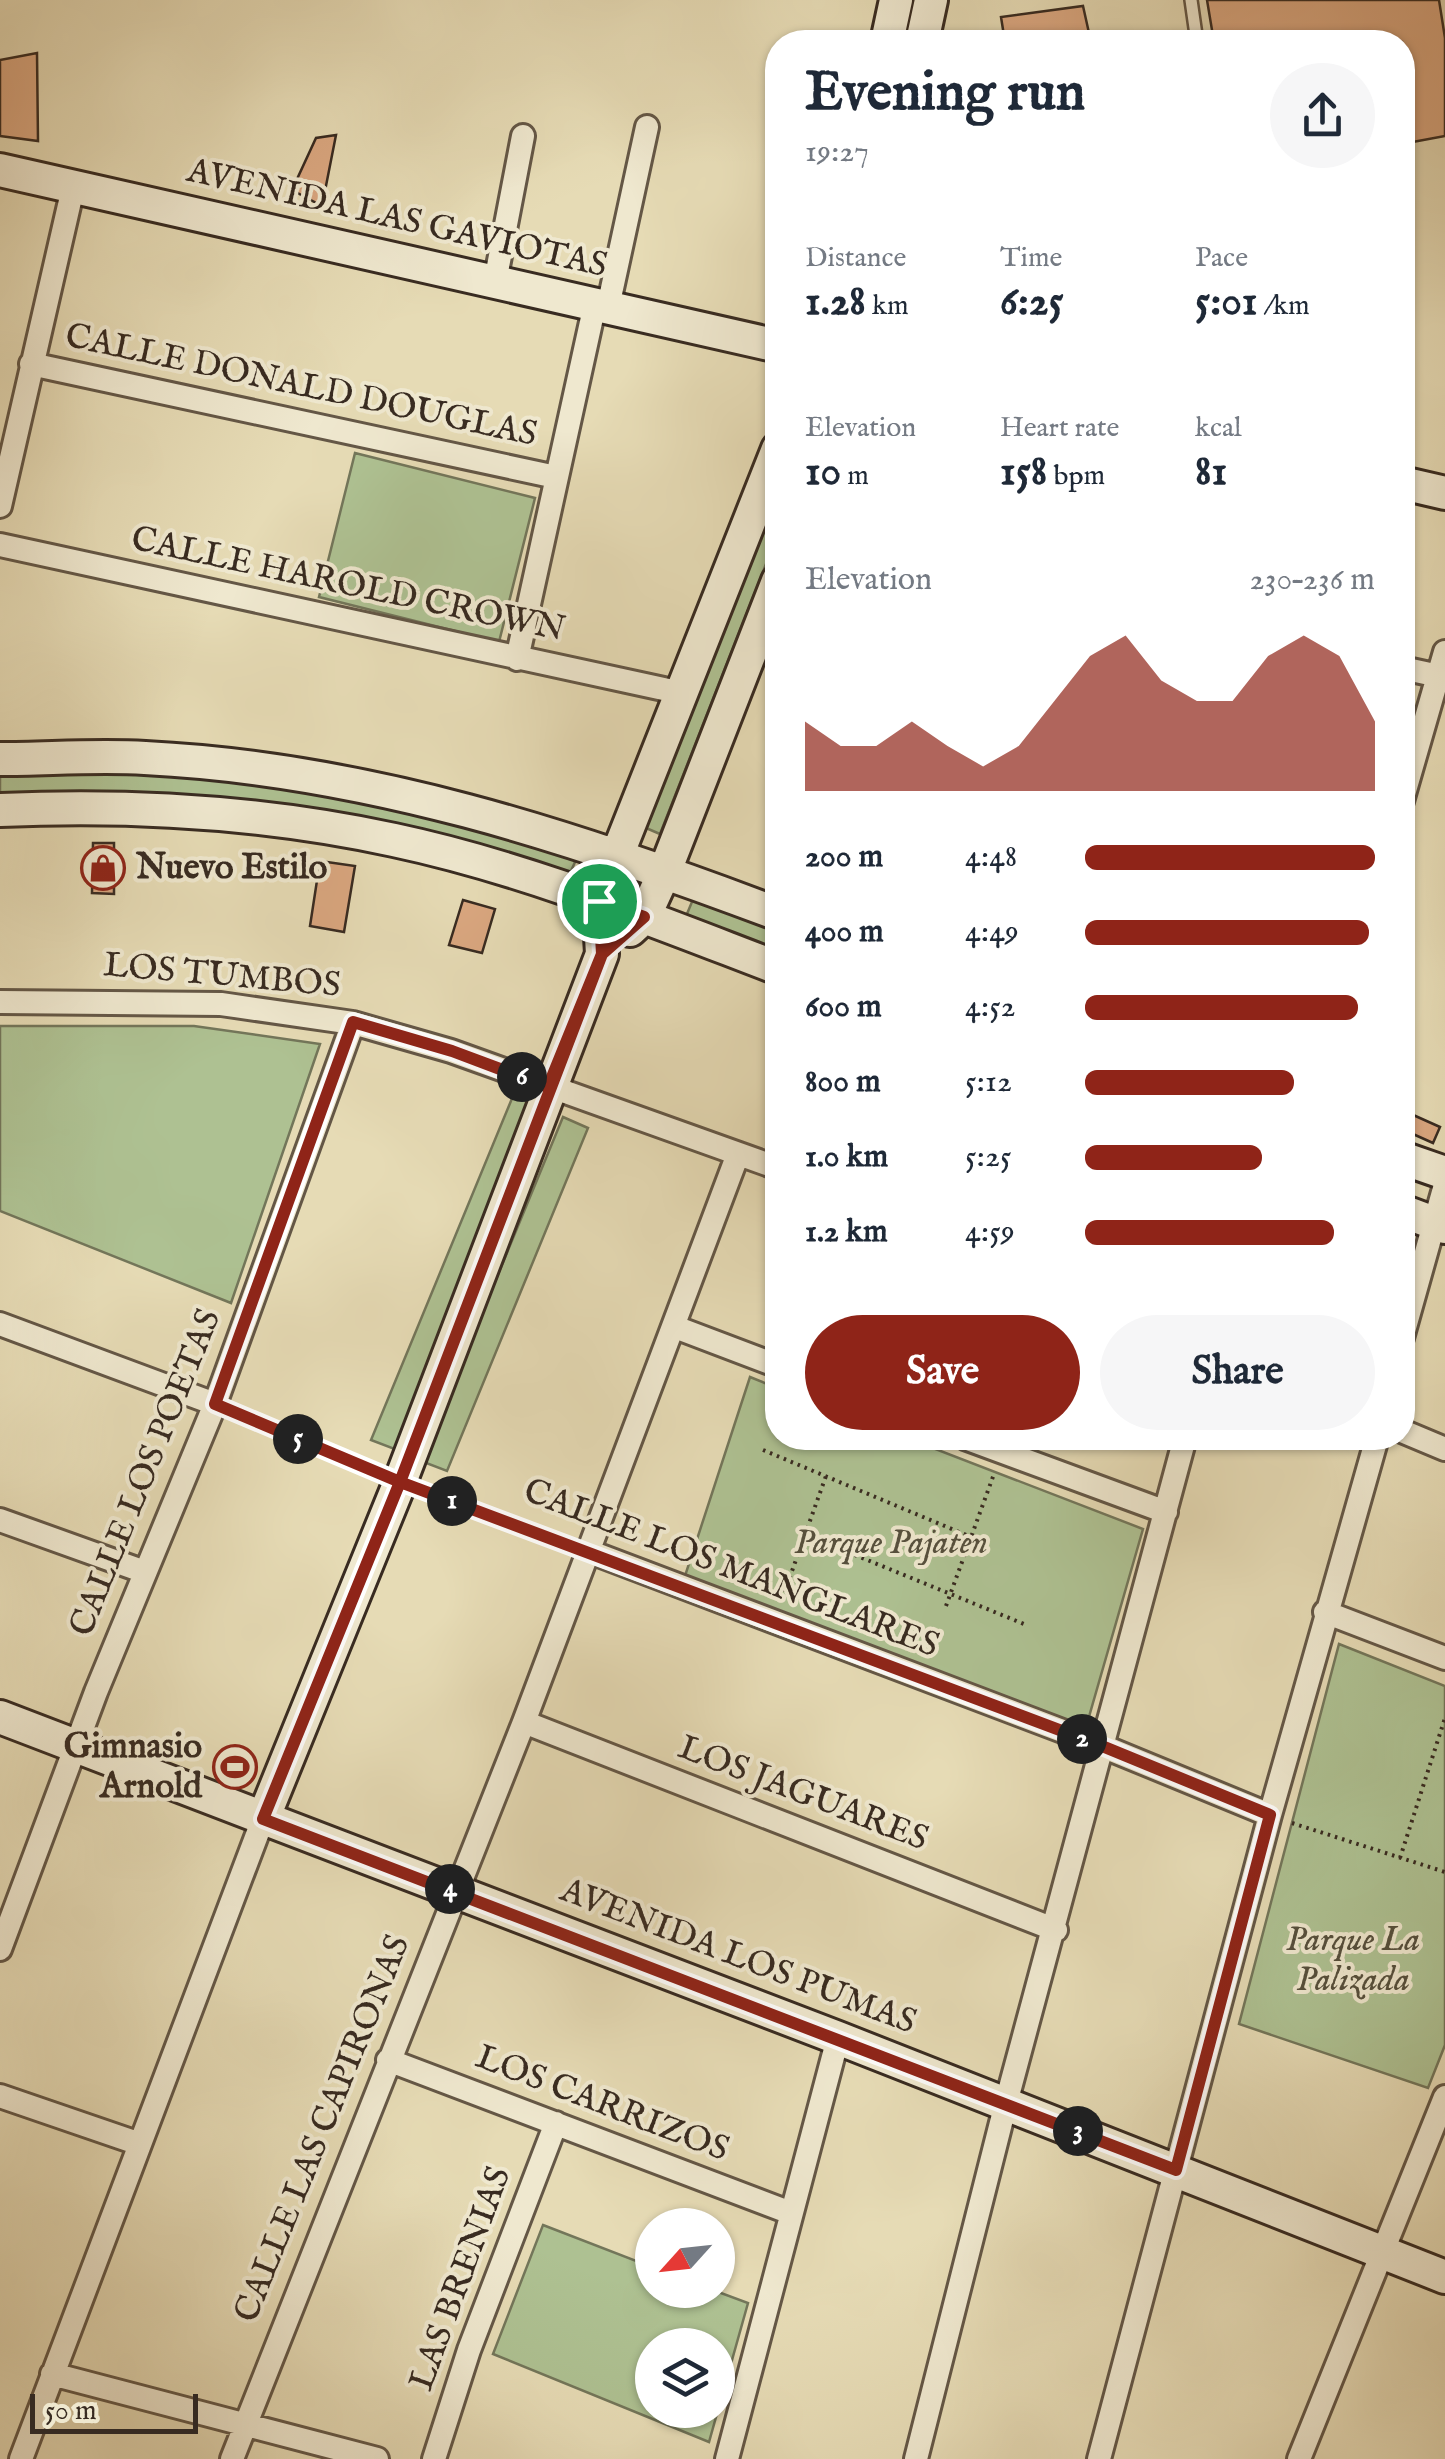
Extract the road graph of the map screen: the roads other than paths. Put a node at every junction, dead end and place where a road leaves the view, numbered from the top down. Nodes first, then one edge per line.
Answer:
1 (896, 0) edge
2 (930, 0) edge
3 (1191, 0) edge
4 (889, 30) edge
5 (924, 30) edge
6 (1195, 30) edge
7 (646, 126) dead end
8 (523, 136) dead end
9 (0, 170) edge
10 (74, 188) junction
11 (495, 282) junction
12 (601, 305) junction
13 (765, 343) edge
14 (31, 364) junction
15 (556, 478) junction
16 (765, 482) edge
17 (1415, 486) edge
18 (1445, 493) edge
19 (0, 506) edge
20 (0, 545) edge
21 (765, 614) edge
22 (1445, 652) edge
23 (517, 658) junction
24 (1415, 671) edge
25 (1439, 676) junction
26 (682, 693) junction
27 (1415, 757) edge
28 (0, 759) edge
29 (0, 810) edge
30 (617, 856) junction
31 (664, 871) junction
32 (599, 901) junction
33 (765, 909) edge
34 (644, 917) junction
35 (602, 954) junction
36 (765, 963) edge
37 (0, 1002) edge
38 (353, 1022) junction
39 (548, 1087) junction
40 (738, 1154) junction
41 (765, 1163) edge
42 (1415, 1163) edge
43 (1445, 1173) edge
44 (1445, 1186) edge
45 (1426, 1220) edge
46 (1415, 1274) edge
47 (0, 1324) edge
48 (675, 1327) junction
49 (765, 1361) edge
50 (215, 1404) junction
51 (1415, 1436) edge
52 (1445, 1449) edge
53 (997, 1450) edge
54 (1183, 1450) edge
55 (1373, 1450) edge
56 (1166, 1512) junction
57 (0, 1520) edge
58 (588, 1551) junction
59 (145, 1572) junction
60 (1326, 1612) junction
61 (1445, 1658) edge
62 (0, 1717) edge
63 (524, 1722) junction
64 (75, 1746) junction
65 (1102, 1746) junction
66 (1270, 1815) junction
67 (263, 1819) junction
68 (455, 1890) junction
69 (6, 1913) edge
70 (1056, 1930) junction
71 (0, 1949) edge
72 (838, 2038) junction
73 (388, 2060) junction
74 (0, 2096) edge
75 (1445, 2097) edge
76 (1006, 2103) junction
77 (556, 2123) junction
78 (140, 2144) junction
79 (1176, 2170) junction
80 (791, 2214) junction
81 (1384, 2254) junction
82 (1445, 2277) edge
83 (52, 2374) junction
84 (243, 2426) junction
85 (21, 2458) edge
86 (232, 2459) edge
87 (377, 2459) edge
88 (434, 2459) edge
89 (727, 2459) edge
90 (916, 2459) edge
91 (1099, 2459) edge
92 (1299, 2459) edge

1 - 4 street
2 - 5 street
3 - 6 lane
7 - 12 street
8 - 11 street
9 - 10 street, AVENIDA LAS GAVIOTAS
10 - 11 street, AVENIDA LAS GAVIOTAS
10 - 14 street
11 - 12 street, AVENIDA LAS GAVIOTAS
12 - 13 street, AVENIDA LAS GAVIOTAS
12 - 15 street
14 - 15 street, CALLE DONALD DOUGLAS
14 - 19 street
15 - 23 street
16 - 26 street
17 - 18 street
20 - 23 street, CALLE HAROLD CROWN
21 - 31 street
22 - 25 street
23 - 26 street, CALLE HAROLD CROWN
24 - 25 street
25 - 27 street
26 - 30 street
28 - 30 street
29 - 32 street
30 - 31 street
30 - 32 street
31 - 33 street
31 - 34 street
32 - 34 street
32 - 35 street
34 - 35 street
34 - 36 street
35 - 39 street
37 - 38 street, LOS TUMBOS
38 - 39 street, LOS TUMBOS
38 - 50 street, CALLE LOS POETAS
39 - 40 street, LOS TUMBOS
39 - 67 street
40 - 41 street, LOS TUMBOS
40 - 48 street, CALLE LAS CAPIRONAS
42 - 43 street
44 - 45 street
45 - 46 street
47 - 50 street
48 - 49 street
48 - 58 street, CALLE LAS CAPIRONAS
50 - 59 street, CALLE LOS POETAS
51 - 52 street
53 - 56 street
54 - 56 street
55 - 60 street
56 - 65 street
57 - 59 street
58 - 63 street, CALLE LAS CAPIRONAS
58 - 65 street, CALLE LOS MANGLARES
59 - 64 street, CALLE LOS POETAS
60 - 61 street
60 - 66 street
62 - 64 street, AVENIDA LOS PUMAS
63 - 68 street, CALLE LAS CAPIRONAS
63 - 70 street, LOS JAGUARES
64 - 67 street, AVENIDA LOS PUMAS
64 - 69 street, CALLE LOS POETAS
65 - 66 street, CALLE LOS MANGLARES
65 - 70 street
66 - 79 street
67 - 68 street, AVENIDA LOS PUMAS
67 - 78 street
68 - 72 street, AVENIDA LOS PUMAS
68 - 73 street, CALLE LAS CAPIRONAS
69 - 71 street, CALLE LOS POETAS
70 - 76 street
72 - 76 street, AVENIDA LOS PUMAS
72 - 80 street
73 - 77 street, LOS CARRIZOS
73 - 84 street, CALLE LAS CAPIRONAS
74 - 78 street
75 - 81 street
76 - 79 street, AVENIDA LOS PUMAS
76 - 90 street
77 - 80 street, LOS CARRIZOS
77 - 88 street, LAS BRENIAS
78 - 83 street
79 - 81 street, AVENIDA LOS PUMAS
79 - 91 street
80 - 89 street
81 - 82 street, AVENIDA LOS PUMAS
81 - 92 street
83 - 84 street
83 - 85 street
84 - 86 street, CALLE LAS CAPIRONAS
84 - 87 street

